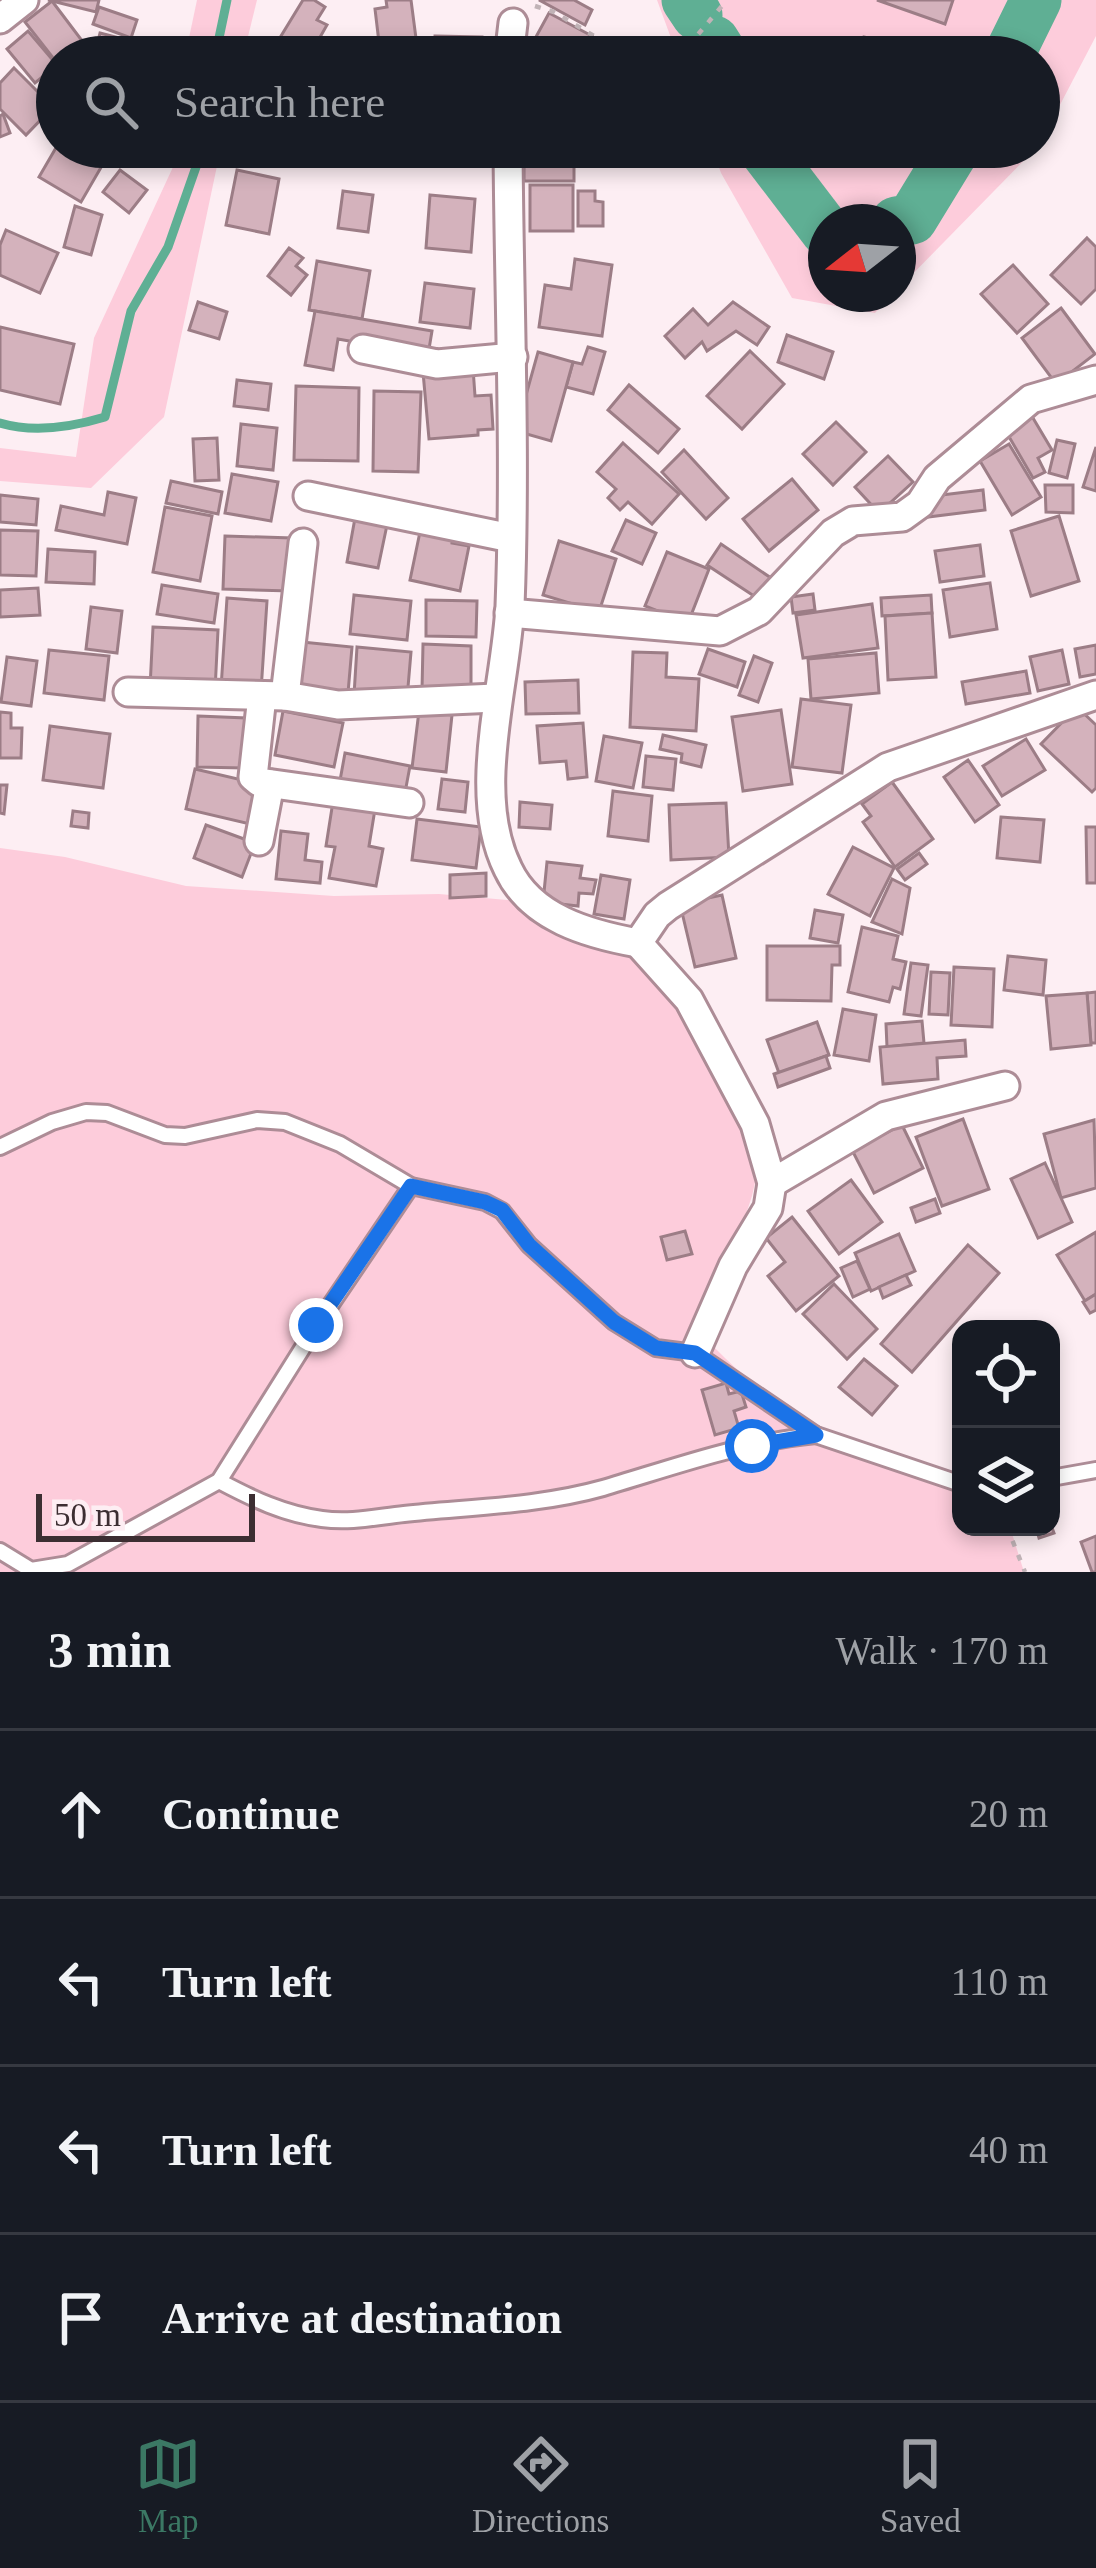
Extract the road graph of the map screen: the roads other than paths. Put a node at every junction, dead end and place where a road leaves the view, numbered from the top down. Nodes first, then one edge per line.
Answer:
1 (23, 0) edge
2 (0, 19) edge
3 (513, 22) road end
4 (511, 36) edge
5 (508, 168) edge
6 (363, 350) dead end
7 (513, 357) junction
8 (1096, 380) edge
9 (308, 496) dead end
10 (511, 538) junction
11 (303, 544) dead end
12 (509, 613) junction
13 (128, 692) dead end
14 (1096, 695) edge
15 (273, 696) junction
16 (496, 698) junction
17 (270, 784) junction
18 (409, 803) dead end
19 (260, 841) dead end
20 (638, 943) junction
21 (1005, 1086) dead end
22 (0, 1147) edge
23 (772, 1183) junction
24 (411, 1186) junction
25 (695, 1353) junction
26 (816, 1435) junction
27 (1096, 1470) edge
28 (1060, 1476) edge
29 (220, 1481) junction
30 (952, 1481) edge
31 (0, 1551) edge

1 - 2 street
3 - 4 street
5 - 7 street
6 - 7 street
7 - 10 street
8 - 12 street
9 - 10 street
10 - 12 street
11 - 15 street
12 - 16 street
13 - 15 street
14 - 20 street
15 - 16 street
15 - 17 street
16 - 20 street
17 - 18 street
17 - 19 street
20 - 23 street
21 - 23 street
22 - 24 lane
23 - 25 street
24 - 25 lane
24 - 29 lane
25 - 26 lane
26 - 29 lane
26 - 30 lane
27 - 28 lane
29 - 31 lane

